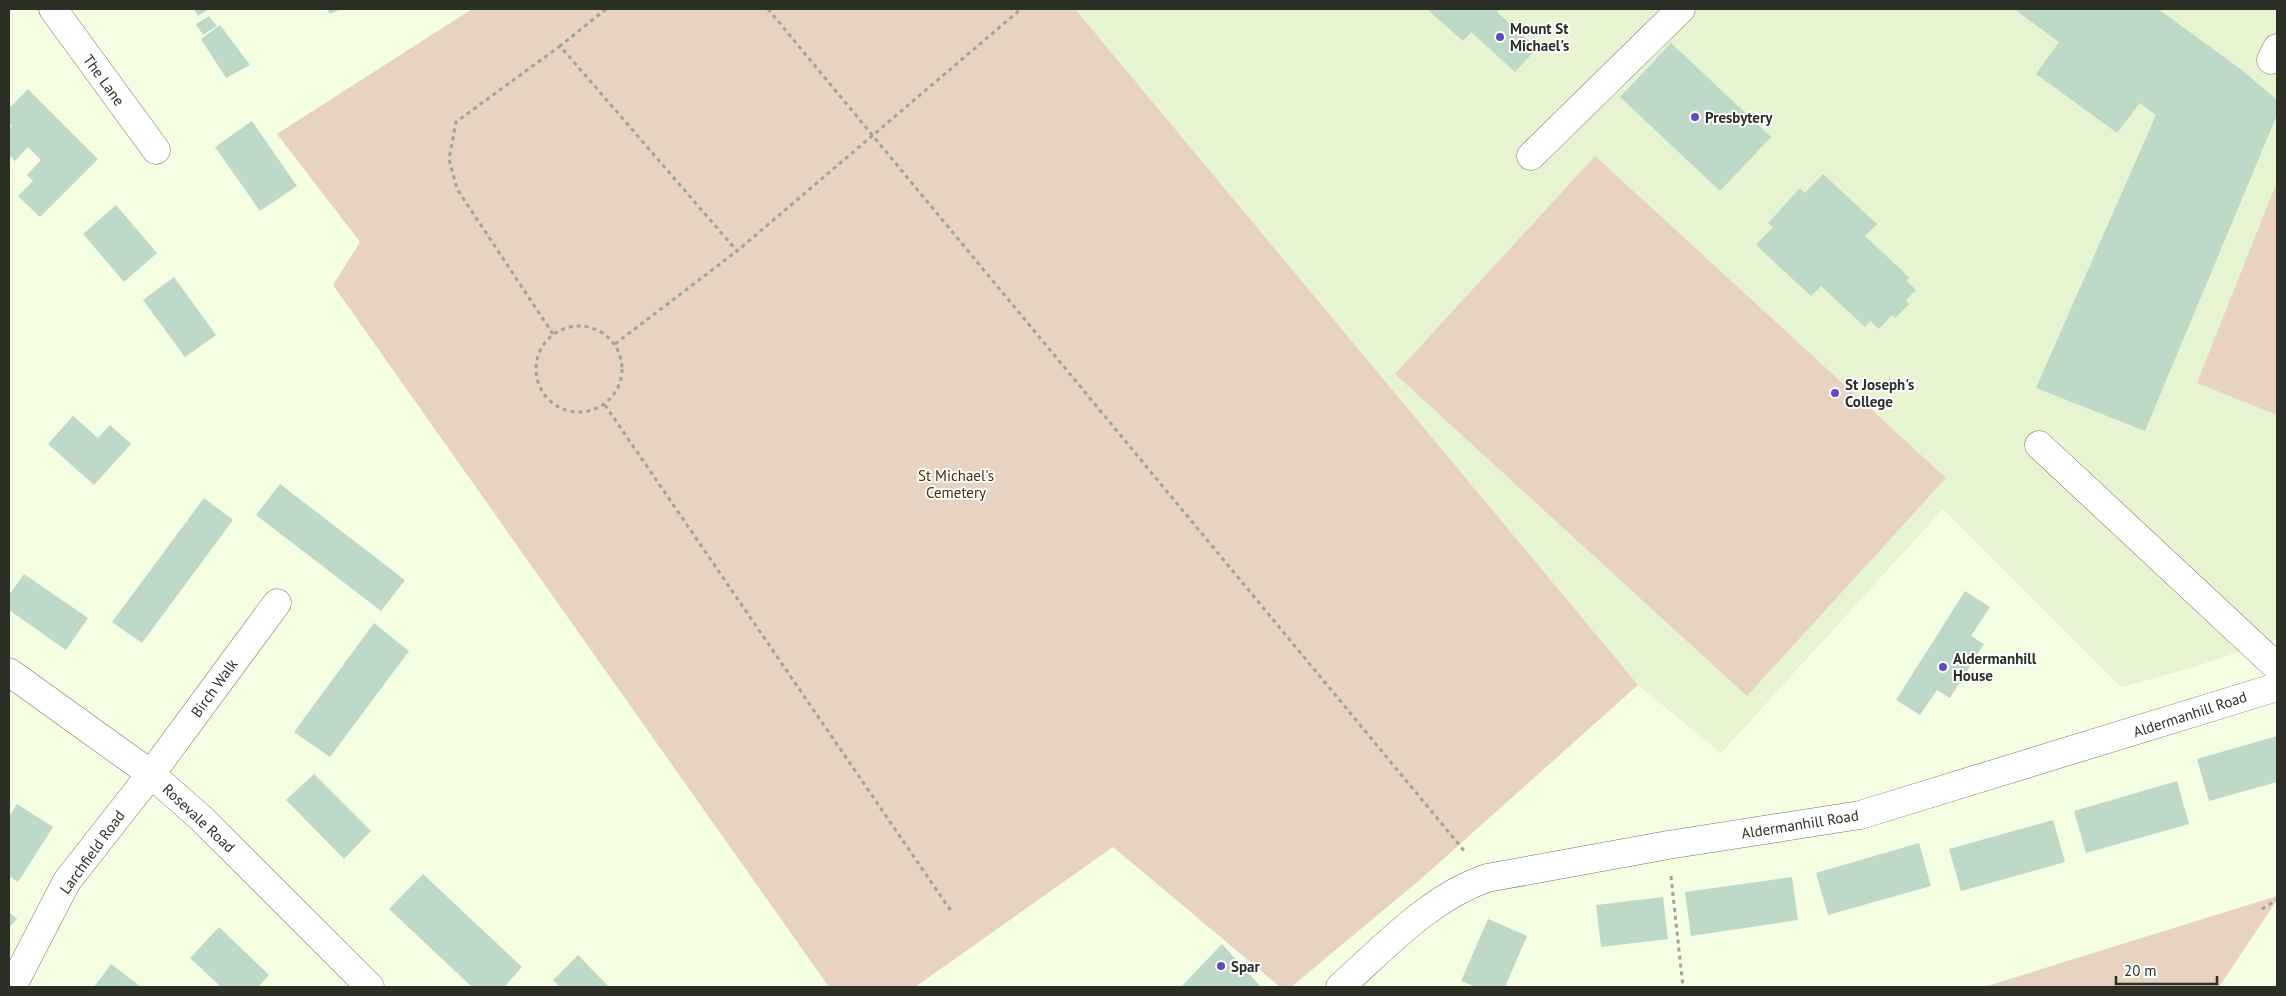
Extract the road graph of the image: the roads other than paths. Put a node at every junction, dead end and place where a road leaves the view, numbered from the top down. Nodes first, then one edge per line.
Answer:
1 (53, 9) edge
2 (1681, 9) edge
3 (156, 150) dead end
4 (1530, 156) dead end
5 (2039, 444) dead end
6 (277, 603) dead end
7 (2277, 668) edge
8 (9, 672) edge
9 (2277, 687) edge
10 (151, 774) junction
11 (1345, 986) edge
12 (12, 987) edge
13 (370, 987) edge

1 - 3 street, The Lane
2 - 4 street
5 - 7 street
6 - 10 street, Birch Walk
8 - 10 street, Rosevale Road
9 - 11 street, Aldermanhill Road
10 - 12 street, Larchfield Road
10 - 13 street, Rosevale Road

